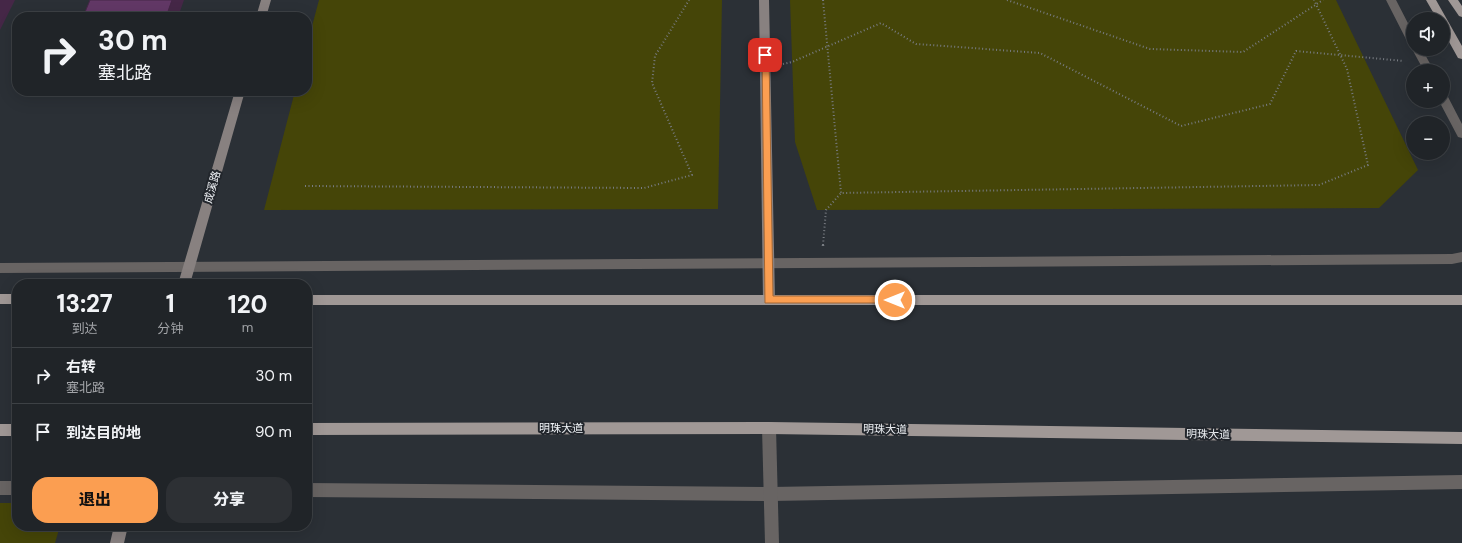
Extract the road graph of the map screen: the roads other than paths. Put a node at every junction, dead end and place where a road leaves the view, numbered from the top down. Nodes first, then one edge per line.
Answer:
1 (266, 0) edge
2 (764, 0) edge
3 (1391, 0) edge
4 (1431, 0) edge
5 (1453, 0) edge
6 (262, 12) edge
7 (1438, 12) edge
8 (1462, 14) edge
9 (1406, 29) edge
10 (1450, 34) edge
11 (1462, 55) edge
12 (239, 96) edge
13 (1448, 108) edge
14 (1462, 134) edge
15 (1462, 258) edge
16 (768, 262) junction
17 (189, 266) junction
18 (0, 268) edge
19 (185, 279) edge
20 (0, 299) edge
21 (12, 299) edge
22 (312, 300) edge
23 (769, 300) junction
24 (1462, 300) edge
25 (769, 428) junction
26 (312, 429) edge
27 (0, 430) edge
28 (12, 430) edge
29 (1462, 438) edge
30 (1462, 482) edge
31 (0, 488) edge
32 (12, 488) edge
33 (312, 490) edge
34 (771, 494) junction
35 (120, 531) edge
36 (117, 543) edge
37 (772, 543) edge

1 - 6 street
2 - 16 street
3 - 9 street
4 - 7 main road
5 - 8 main road
10 - 11 main road
12 - 17 street, 成溪路
13 - 14 street
15 - 16 street
16 - 17 street
16 - 23 street
17 - 18 street
17 - 19 street, 成溪路
20 - 21 main road
22 - 23 main road
23 - 24 main road
25 - 26 main road, 明珠大道
25 - 29 main road, 明珠大道
25 - 34 street
27 - 28 main road
30 - 34 street
31 - 32 street
33 - 34 street
34 - 37 street
35 - 36 street

